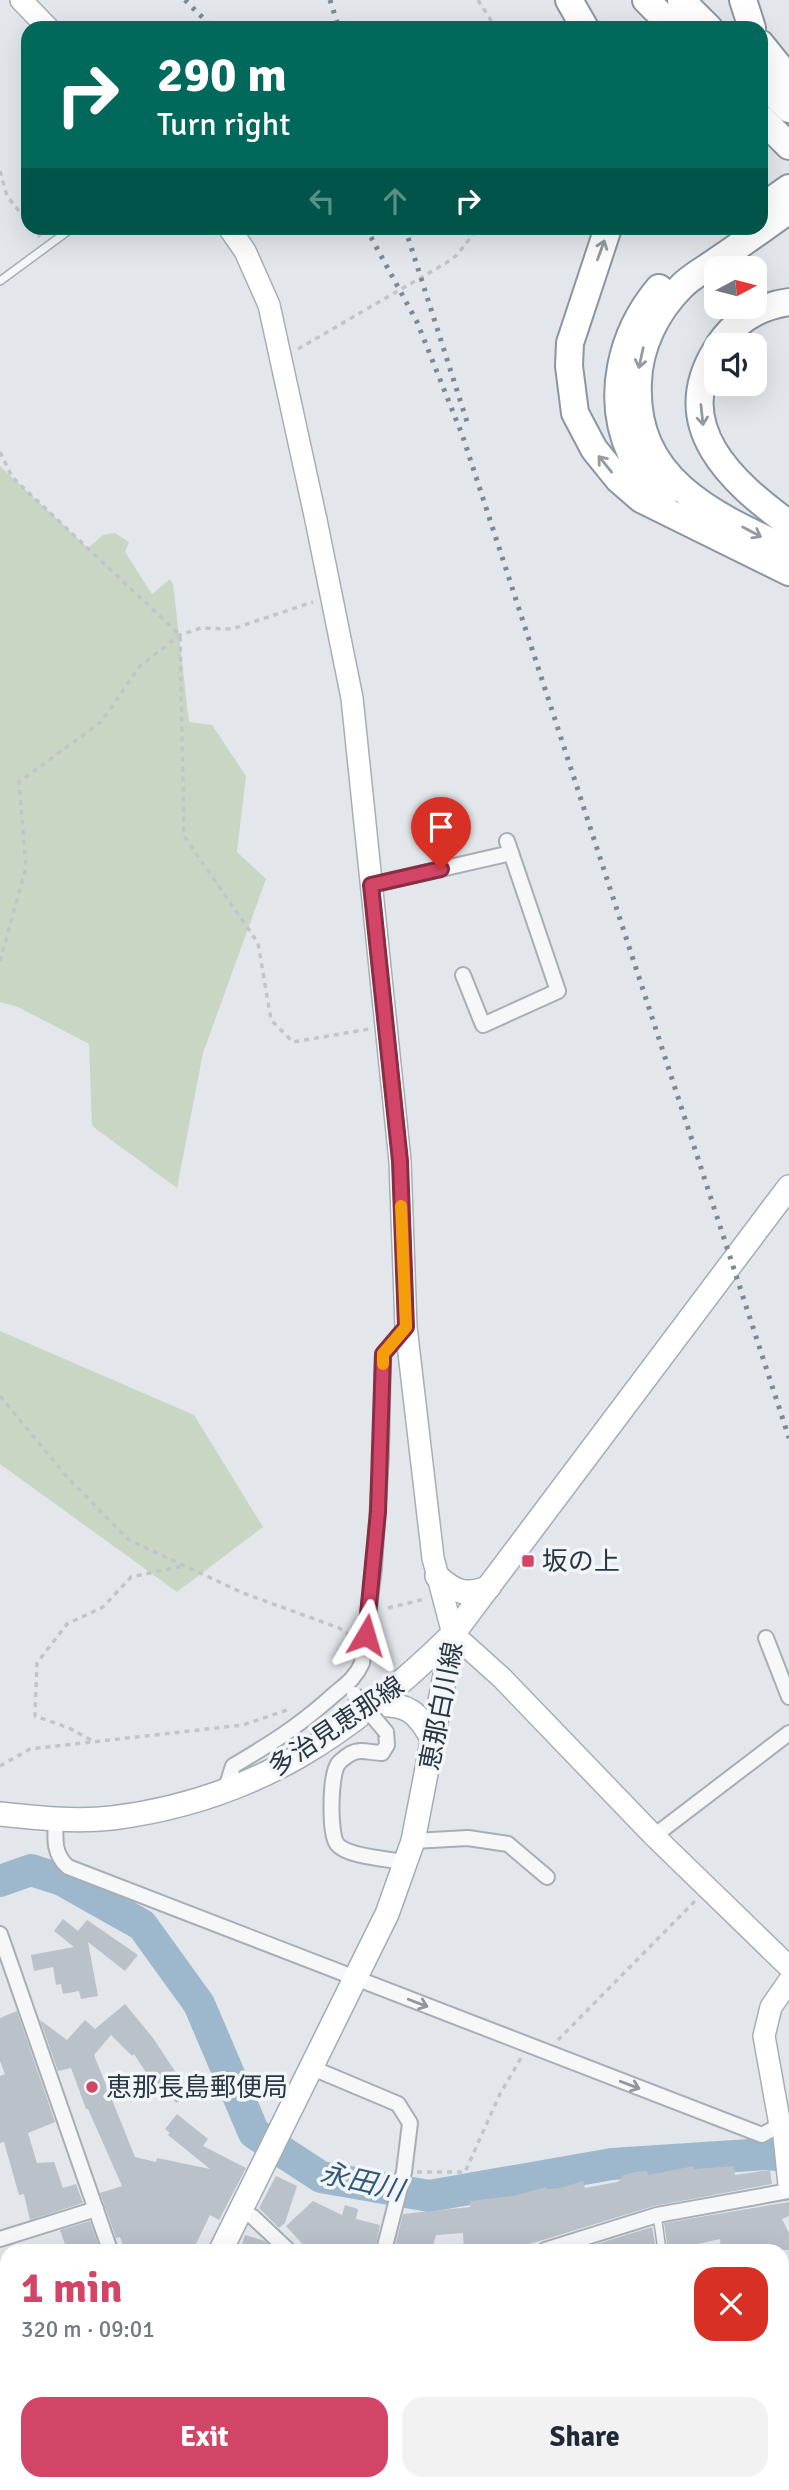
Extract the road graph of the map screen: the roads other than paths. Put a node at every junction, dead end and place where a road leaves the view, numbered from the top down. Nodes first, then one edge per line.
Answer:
1 (21, 0) edge
2 (569, 0) edge
3 (646, 0) edge
4 (681, 0) edge
5 (743, 0) edge
6 (41, 21) edge
7 (582, 21) edge
8 (667, 21) edge
9 (702, 21) edge
10 (749, 21) edge
11 (768, 53) edge
12 (789, 79) edge
13 (768, 88) edge
14 (789, 109) edge
15 (768, 125) edge
16 (786, 143) edge
17 (789, 188) edge
18 (768, 203) edge
19 (789, 210) edge
20 (768, 225) edge
21 (62, 235) edge
22 (234, 235) edge
23 (606, 235) edge
24 (724, 235) edge
25 (753, 235) edge
26 (0, 281) edge
27 (789, 302) edge
28 (728, 333) edge
29 (704, 378) edge
30 (668, 511) junction
31 (789, 524) edge
32 (789, 550) edge
33 (789, 572) edge
34 (371, 885) junction
35 (463, 975) dead end
36 (789, 1187) edge
37 (406, 1327) junction
38 (437, 1576) junction
39 (489, 1587) junction
40 (453, 1634) junction
41 (766, 1638) dead end
42 (358, 1695) junction
43 (789, 1697) edge
44 (789, 1733) edge
45 (433, 1741) junction
46 (225, 1791) junction
47 (0, 1814) edge
48 (55, 1820) junction
49 (654, 1836) junction
50 (408, 1851) junction
51 (547, 1877) dead end
52 (0, 1934) edge
53 (789, 1967) edge
54 (6, 1976) edge
55 (354, 1979) junction
56 (789, 1982) edge
57 (310, 2067) junction
58 (784, 2128) edge
59 (789, 2183) edge
60 (789, 2191) edge
61 (96, 2209) junction
62 (241, 2210) junction
63 (657, 2215) junction
64 (0, 2239) edge
65 (108, 2244) edge
66 (225, 2244) edge
67 (282, 2244) edge
68 (385, 2244) edge
69 (564, 2244) edge
70 (661, 2244) edge

1 - 6 street
2 - 7 highway
3 - 8 highway
4 - 9 highway
5 - 10 highway
11 - 12 highway
13 - 14 highway
15 - 16 highway
17 - 18 highway
19 -> 20 highway
21 - 26 lane
22 - 34 street
30 -> 23 highway
24 - 30 highway
25 -> 32 highway
27 - 28 highway
29 -> 31 highway
30 - 33 highway
34 - 35 street
34 - 37 street
36 - 39 main road, 恵那白川線
37 - 38 street
37 - 42 street
38 - 39 main road
38 - 40 street
39 - 40 main road, 恵那白川線
40 - 42 main road, 多治見恵那線
40 - 45 main road, 恵那白川線
40 - 49 street
41 - 43 street
42 - 45 main road
42 - 46 main road, 多治見恵那線
42 - 46 street
42 - 50 street, bridge
44 - 49 street
45 - 50 main road, 恵那白川線
46 - 48 main road, 多治見恵那線
47 - 48 main road, 多治見恵那線
48 - 55 street
49 - 53 street
50 - 51 street
50 - 55 main road, 恵那白川線
52 - 54 street
54 - 61 street
55 - 57 main road, 恵那白川線
55 -> 58 street
56 - 58 street
57 - 62 main road, 恵那白川線
57 - 68 street
58 - 59 street
60 - 63 street
61 - 64 street
61 - 65 street
62 - 66 main road, 恵那白川線
62 - 67 street
63 - 69 street
63 - 70 lane

